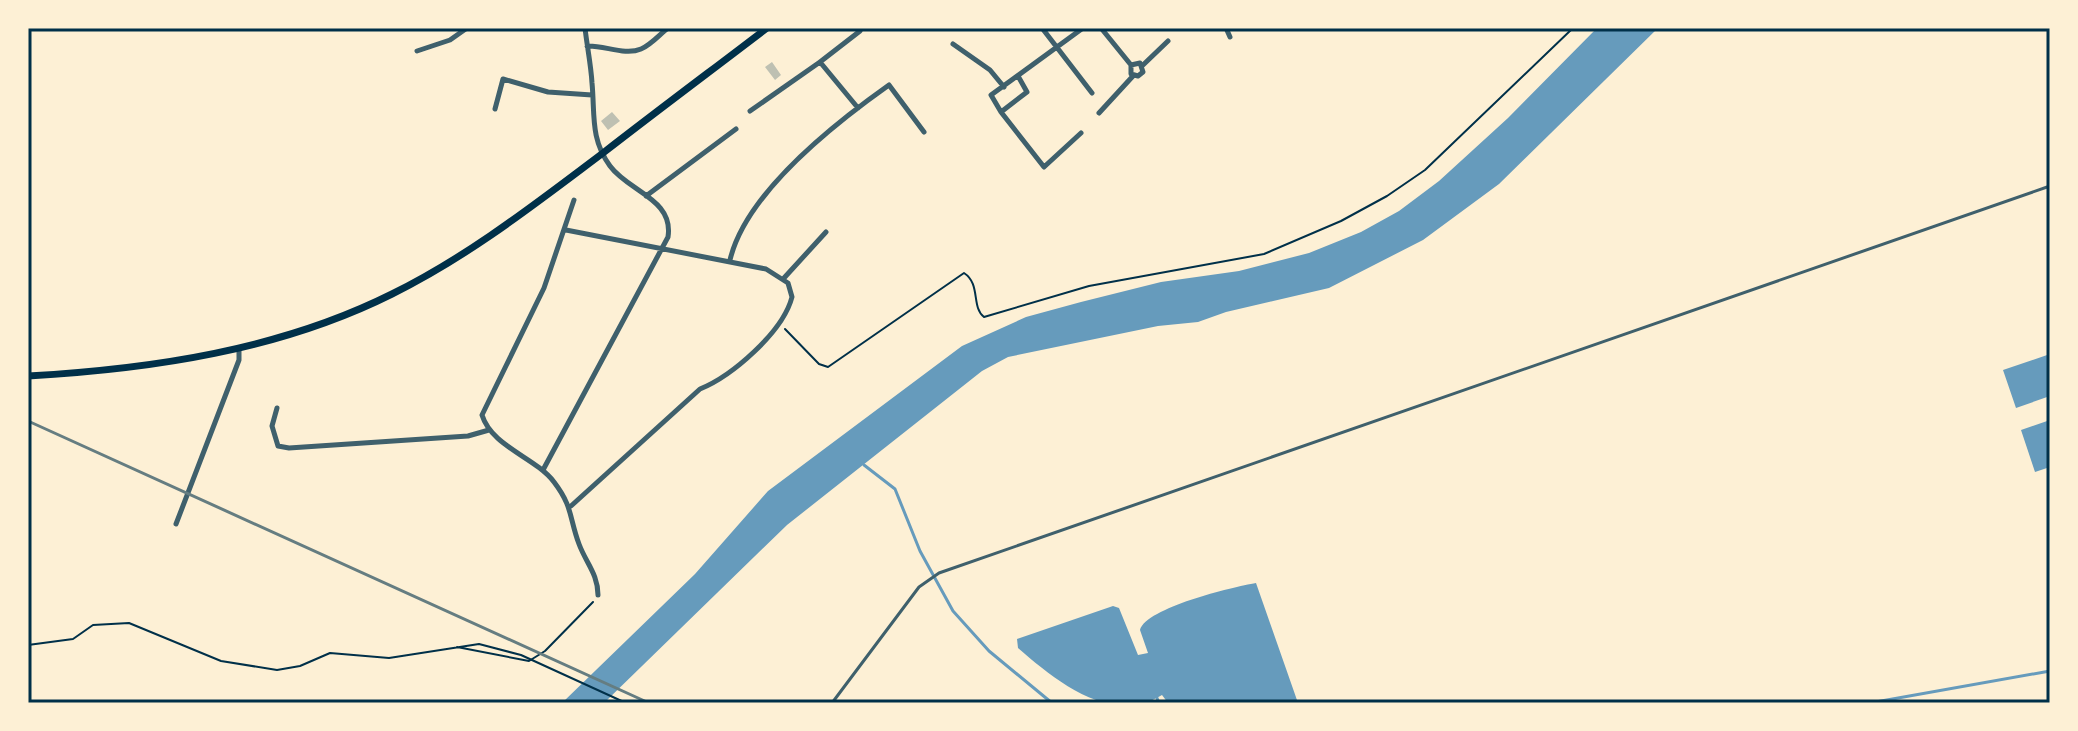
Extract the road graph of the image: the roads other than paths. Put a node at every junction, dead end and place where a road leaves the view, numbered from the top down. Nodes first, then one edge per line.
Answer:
1 (467, 28) edge
2 (585, 28) edge
3 (668, 28) edge
4 (767, 28) edge
5 (1042, 28) edge
6 (1083, 28) edge
7 (1101, 28) edge
8 (1226, 28) edge
9 (860, 31) dead end
10 (1230, 37) dead end
11 (1168, 41) dead end
12 (953, 44) dead end
13 (587, 46) junction
14 (1057, 47) junction
15 (417, 51) dead end
16 (820, 62) junction
17 (1131, 65) junction
18 (1143, 65) junction
19 (1018, 76) junction
20 (1134, 76) junction
21 (1004, 87) junction
22 (1092, 93) dead end
23 (592, 95) junction
24 (858, 108) junction
25 (495, 109) dead end
26 (750, 111) dead end
27 (1001, 112) junction
28 (1099, 113) dead end
29 (736, 129) dead end
30 (924, 132) dead end
31 (1081, 133) dead end
32 (603, 153) junction
33 (2050, 186) edge
34 (646, 196) junction
35 (574, 200) dead end
36 (566, 230) junction
37 (826, 232) dead end
38 (662, 246) junction
39 (730, 260) junction
40 (784, 278) junction
41 (239, 348) junction
42 (28, 376) edge
43 (277, 408) dead end
44 (489, 430) junction
45 (543, 470) junction
46 (571, 506) junction
47 (176, 524) dead end
48 (598, 595) road end
49 (832, 703) edge

1 - 15 street
2 - 13 street
3 - 13 street
4 - 32 main road
5 - 14 street
6 - 14 street
7 - 17 street
8 - 10 street
9 - 16 street
11 - 18 street
12 - 21 street
13 - 23 street
14 - 19 street
14 - 22 street
16 - 24 street
16 - 26 street
17 - 18 street
17 - 20 street
18 - 20 street
19 - 21 street
19 - 27 street
20 - 28 street
21 - 27 street
23 - 25 street
23 - 32 street
24 - 30 street
24 - 39 street
27 - 31 street
29 - 34 street
32 - 34 street
32 - 41 main road
33 - 49 lane
34 - 38 street
35 - 36 street
36 - 38 street
36 - 44 street
37 - 40 street
38 - 39 street
38 - 45 street
39 - 40 street
40 - 46 street
41 - 42 main road
41 - 47 street
43 - 44 street
44 - 45 street
45 - 46 street
46 - 48 street

